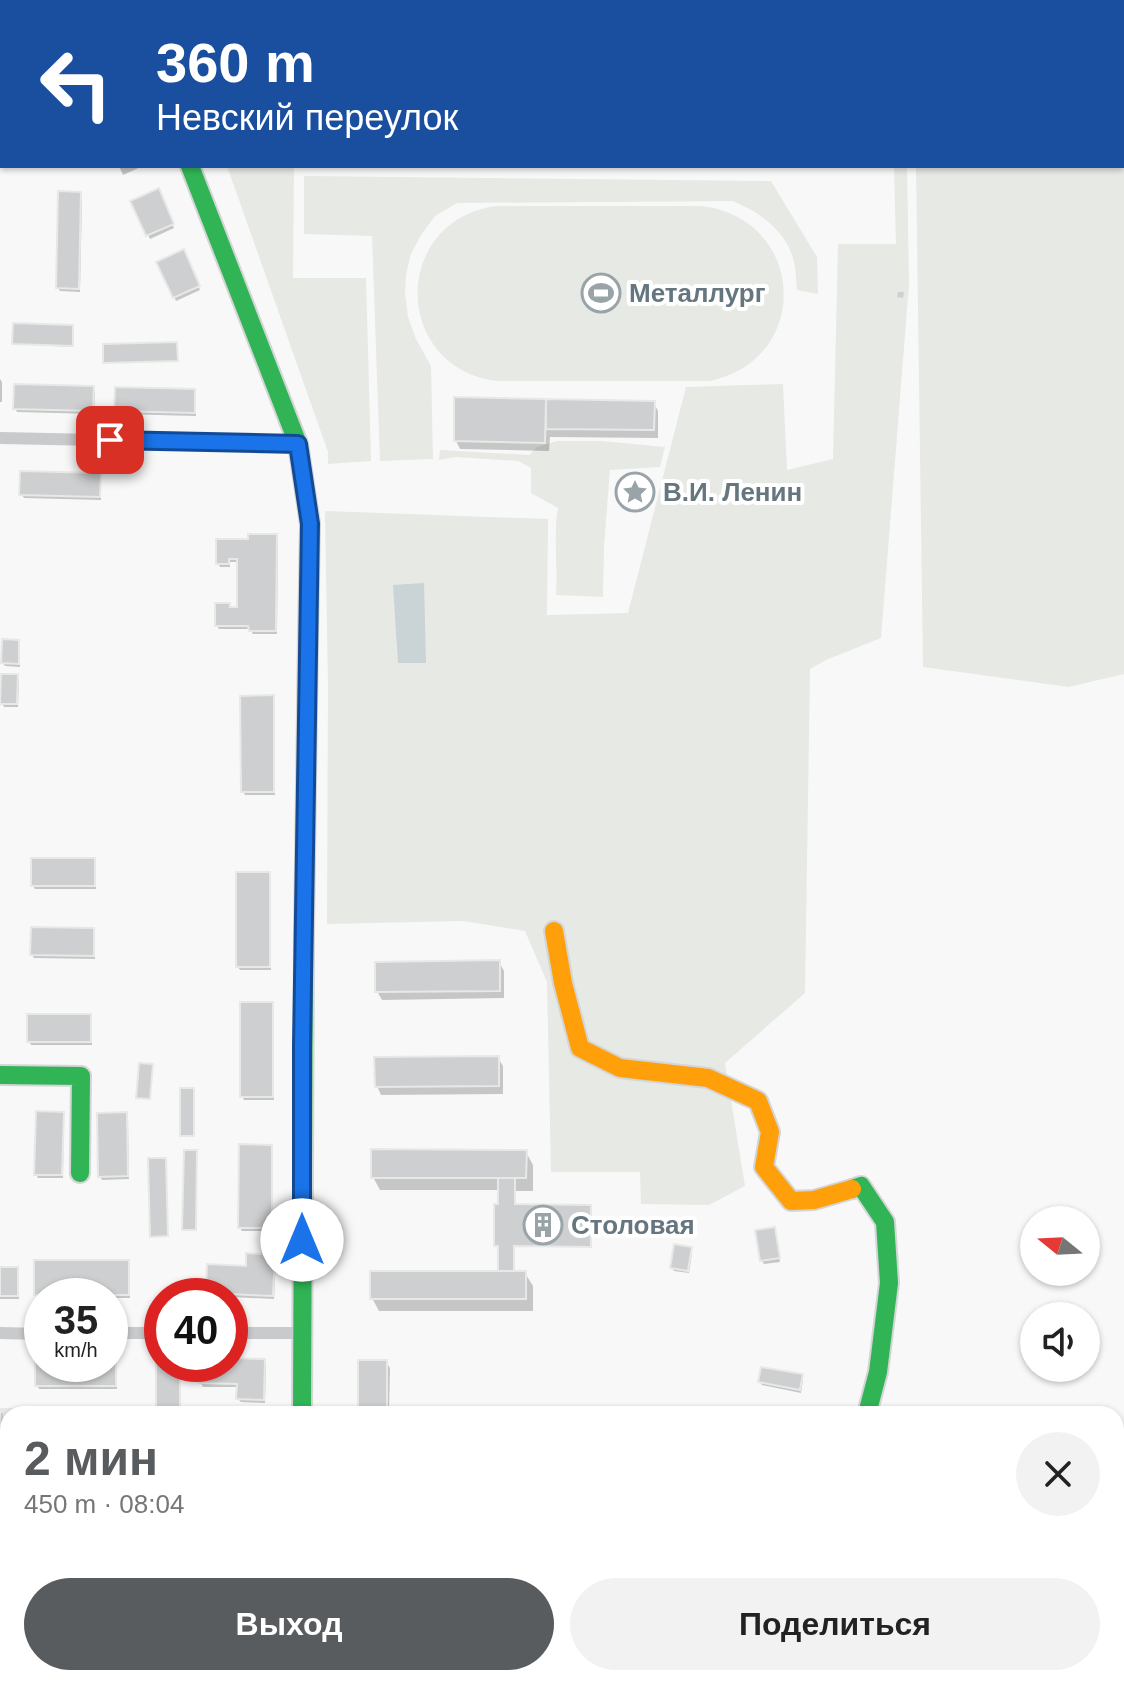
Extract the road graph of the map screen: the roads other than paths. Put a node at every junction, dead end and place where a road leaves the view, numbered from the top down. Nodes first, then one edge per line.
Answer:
1 (191, 168) edge
2 (0, 438) edge
3 (298, 444) junction
4 (554, 931) dead end
5 (0, 1075) edge
6 (80, 1173) dead end
7 (0, 1333) edge
8 (248, 1333) edge
9 (302, 1333) junction
10 (24, 1334) edge
11 (302, 1406) edge
12 (869, 1406) edge

1 - 3 street
2 - 3 street
3 - 9 street
4 - 12 street
5 - 6 street
7 - 10 street
8 - 9 street
9 - 11 street

